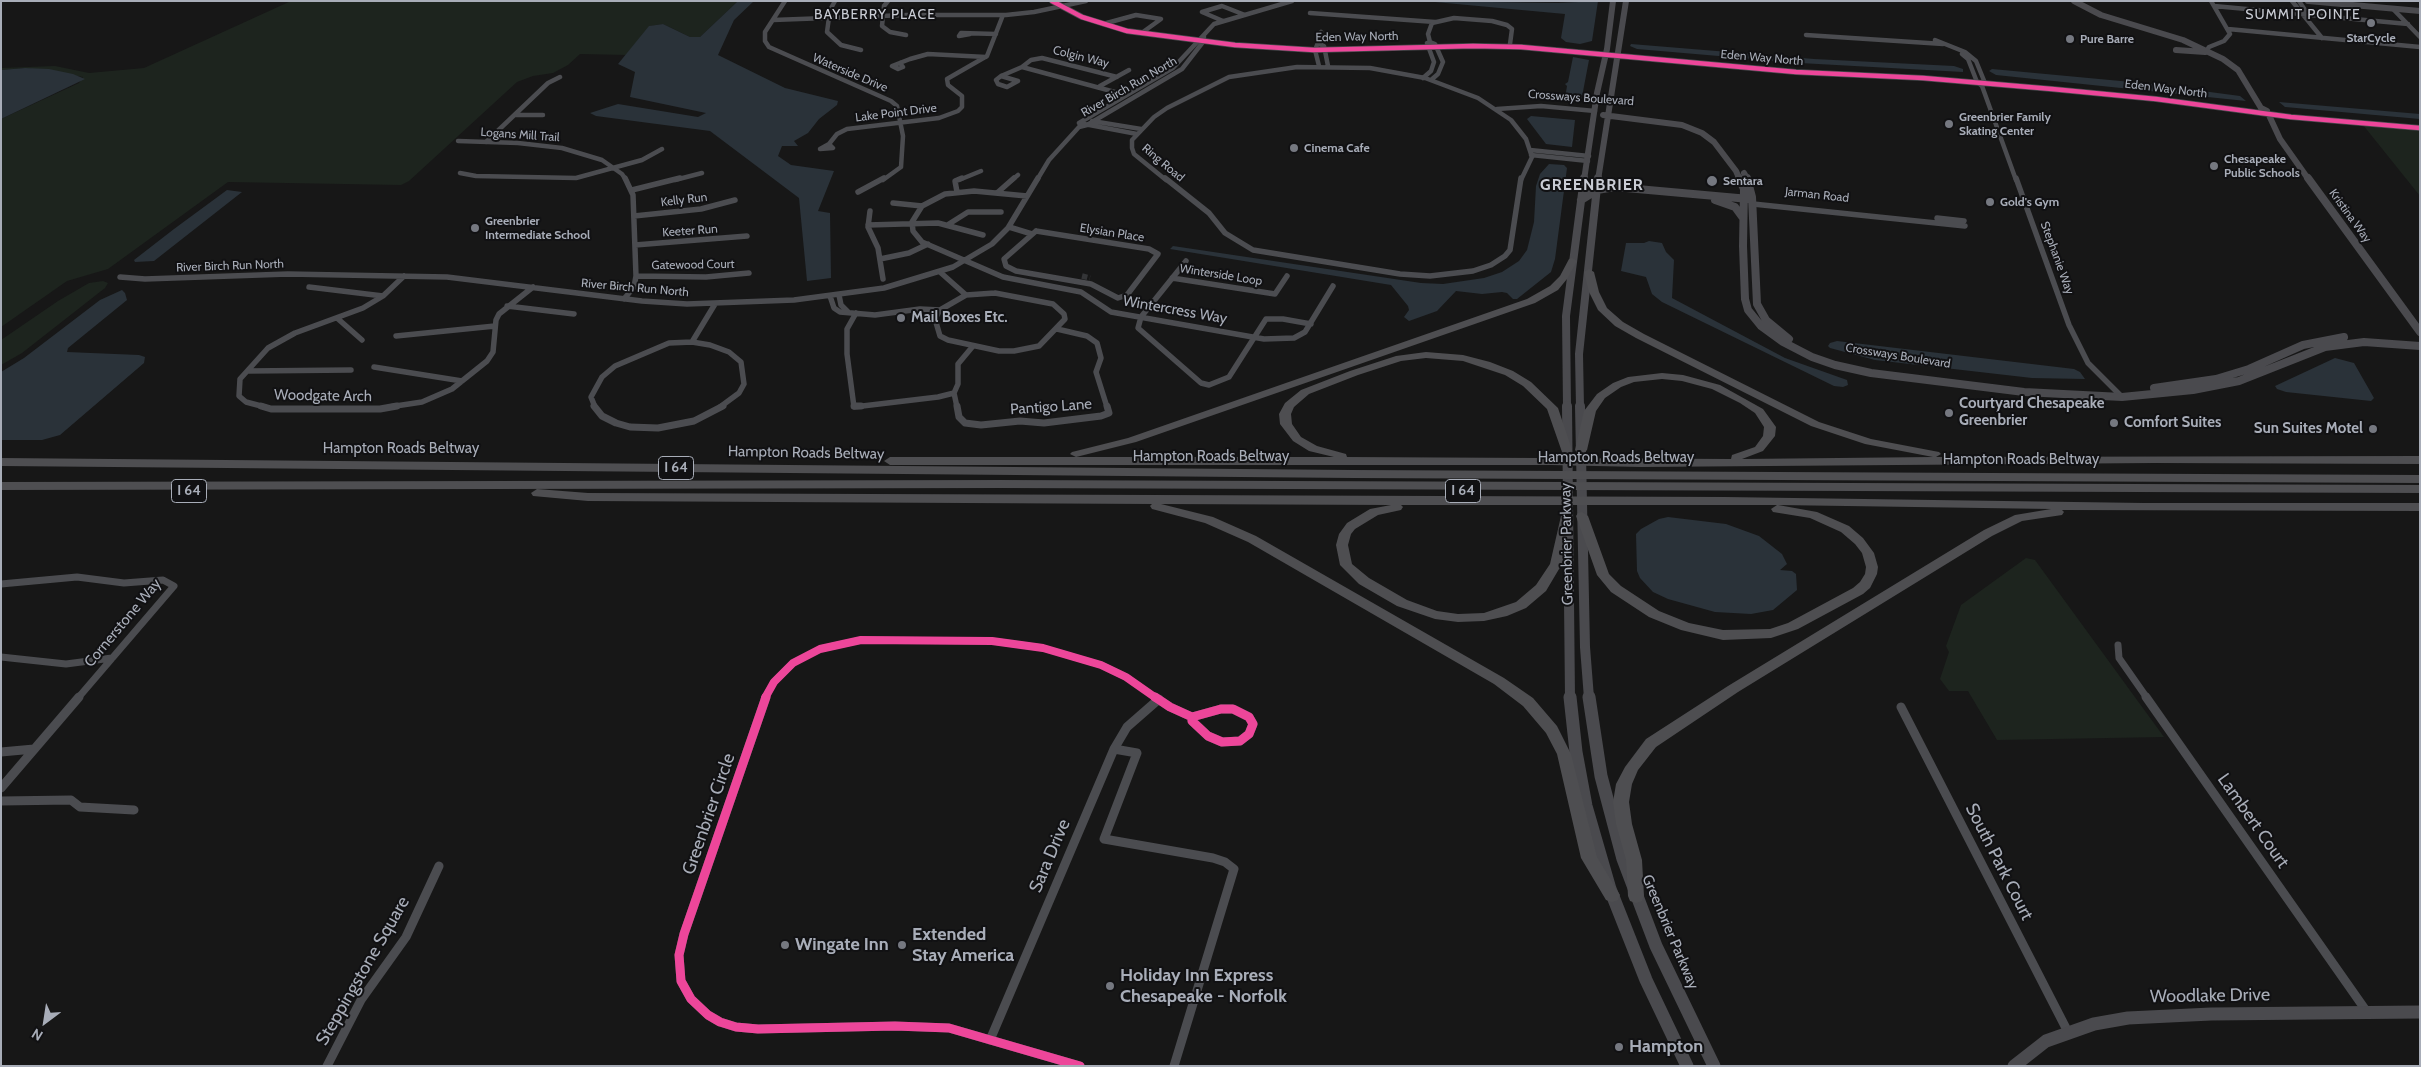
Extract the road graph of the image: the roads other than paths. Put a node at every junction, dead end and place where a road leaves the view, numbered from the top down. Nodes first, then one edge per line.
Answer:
1 (785, 1) edge
2 (835, 1) edge
3 (888, 1) edge
4 (1052, 1) edge
5 (1086, 1) edge
6 (1292, 1) edge
7 (1613, 1) edge
8 (1626, 1) edge
9 (2074, 1) edge
10 (2082, 1) edge
11 (2210, 1) edge
12 (2292, 1) edge
13 (2299, 1) edge
14 (2308, 1) edge
15 (2346, 1) edge
16 (1060, 6) junction
17 (2214, 6) junction
18 (2420, 9) edge
19 (2395, 11) junction
20 (1310, 13) dead end
21 (2304, 14) junction
22 (1003, 15) junction
23 (1245, 15) junction
24 (883, 16) junction
25 (829, 18) junction
26 (772, 20) junction
27 (1223, 21) junction
28 (1435, 22) junction
29 (1103, 24) junction
30 (2408, 24) junction
31 (2228, 29) junction
32 (1142, 32) junction
33 (1321, 32) dead end
34 (970, 34) dead end
35 (996, 34) junction
36 (1934, 34) dead end
37 (906, 35) dead end
38 (1806, 35) dead end
39 (2167, 35) junction
40 (2420, 37) edge
41 (2322, 38) junction
42 (1202, 40) junction
43 (1876, 41) junction
44 (1217, 44) junction
45 (1431, 44) junction
46 (1510, 44) junction
47 (1907, 44) junction
48 (1944, 45) junction
49 (1320, 47) junction
50 (2420, 47) edge
51 (2208, 49) junction
52 (861, 50) dead end
53 (1196, 51) junction
54 (1956, 51) junction
55 (1606, 53) junction
56 (1618, 54) junction
57 (2219, 56) junction
58 (986, 57) junction
59 (1647, 59) junction
60 (900, 63) dead end
61 (1319, 66) junction
62 (1328, 66) junction
63 (1022, 67) junction
64 (1129, 70) dead end
65 (1001, 76) dead end
66 (560, 77) dead end
67 (1117, 77) junction
68 (1423, 78) junction
69 (1431, 80) junction
70 (1981, 82) junction
71 (1100, 86) junction
72 (1612, 90) junction
73 (1126, 95) junction
74 (1499, 110) junction
75 (2268, 112) junction
76 (1594, 113) junction
77 (515, 114) junction
78 (1609, 114) junction
79 (543, 115) dead end
80 (1085, 119) junction
81 (1653, 120) junction
82 (1093, 121) junction
83 (901, 122) junction
84 (1079, 125) junction
85 (1087, 125) junction
86 (2420, 127) edge
87 (1139, 131) junction
88 (1605, 131) junction
89 (458, 141) dead end
90 (486, 142) junction
91 (829, 144) dead end
92 (662, 149) dead end
93 (1531, 153) junction
94 (1588, 159) junction
95 (615, 169) junction
96 (981, 171) dead end
97 (460, 173) dead end
98 (702, 173) dead end
99 (1018, 175) dead end
100 (1605, 177) junction
101 (1644, 188) junction
102 (1599, 189) junction
103 (632, 190) junction
104 (858, 192) dead end
105 (958, 192) junction
106 (997, 193) junction
107 (1027, 196) junction
108 (1711, 199) junction
109 (735, 200) dead end
110 (1581, 200) junction
111 (1744, 201) junction
112 (1752, 202) junction
113 (893, 203) dead end
114 (1597, 204) junction
115 (922, 206) junction
116 (870, 211) dead end
117 (1001, 212) dead end
118 (634, 216) junction
119 (1743, 218) junction
120 (912, 222) junction
121 (948, 224) junction
122 (1965, 224) dead end
123 (868, 225) junction
124 (1009, 227) junction
125 (1032, 234) junction
126 (983, 235) dead end
127 (747, 236) dead end
128 (928, 244) junction
129 (635, 245) junction
130 (880, 259) junction
131 (965, 261) junction
132 (1186, 261) dead end
133 (1572, 261) junction
134 (940, 272) junction
135 (1589, 272) junction
136 (749, 274) dead end
137 (404, 276) junction
138 (636, 276) junction
139 (1082, 276) tunnel mouth
140 (1287, 276) dead end
141 (120, 277) dead end
142 (1172, 278) junction
143 (883, 279) dead end
144 (1072, 280) junction
145 (1091, 281) junction
146 (309, 286) dead end
147 (533, 286) junction
148 (1333, 286) dead end
149 (1065, 288) junction
150 (1083, 292) junction
151 (839, 295) junction
152 (383, 296) junction
153 (830, 296) junction
154 (966, 296) junction
155 (624, 299) junction
156 (715, 304) junction
157 (507, 306) junction
158 (940, 310) junction
159 (856, 313) junction
160 (574, 314) dead end
161 (1141, 316) junction
162 (337, 318) junction
163 (1311, 324) junction
164 (495, 326) junction
165 (1057, 329) junction
166 (2420, 332) edge
167 (396, 336) dead end
168 (1253, 337) junction
169 (362, 340) dead end
170 (2420, 340) edge
171 (692, 342) junction
172 (973, 346) junction
173 (2420, 346) edge
174 (374, 367) dead end
175 (351, 370) dead end
176 (248, 371) junction
177 (462, 381) junction
178 (2114, 390) junction
179 (954, 393) junction
180 (2122, 396) junction
181 (1566, 450) junction
182 (1581, 450) junction
183 (1003, 460) junction
184 (2420, 460) edge
185 (2027, 461) junction
186 (1, 462) edge
187 (1429, 462) junction
188 (1641, 463) junction
189 (316, 465) junction
190 (383, 466) junction
191 (1, 467) edge
192 (2420, 468) edge
193 (968, 471) junction
194 (1939, 476) junction
195 (2420, 480) edge
196 (1, 486) edge
197 (2420, 490) edge
198 (1, 491) edge
199 (506, 491) junction
200 (2420, 495) edge
201 (1092, 500) junction
202 (1442, 501) junction
203 (1725, 501) junction
204 (2144, 507) junction
205 (2420, 507) edge
206 (2285, 508) junction
207 (2420, 514) edge
208 (1567, 516) junction
209 (1582, 516) junction
210 (1, 584) edge
211 (2118, 645) dead end
212 (1, 657) edge
213 (112, 658) junction
214 (1159, 699) junction
215 (1901, 707) dead end
216 (1192, 717) junction
217 (34, 749) junction
218 (1114, 749) junction
219 (1, 752) edge
220 (1, 788) edge
221 (1, 801) edge
222 (134, 810) dead end
223 (439, 866) dead end
224 (1612, 895) junction
225 (1636, 896) junction
226 (2420, 1012) edge
227 (2368, 1013) junction
228 (2068, 1032) junction
229 (990, 1040) junction
230 (327, 1066) edge
231 (1080, 1066) edge
232 (1174, 1066) edge
233 (1687, 1066) edge
234 (1714, 1066) edge
235 (2014, 1066) edge

1 - 26 street, Waterside Drive
2 - 25 street
3 - 24 street
4 - 16 street, Eden Way North
5 - 16 street
6 - 23 street
7 - 55 street, Greenbrier Parkway
8 - 56 street, Greenbrier Parkway
9 - 39 street
10 - 51 street
11 - 17 street
12 - 21 street
13 - 21 street
14 - 19 street
15 - 18 street
16 - 22 street
16 - 29 street, Eden Way North
17 - 21 street
17 - 31 street
18 - 19 street
18 - 19 street
19 - 30 street
20 - 28 street
21 - 30 street
21 - 41 street
22 - 24 street
22 - 35 street
23 - 27 street
23 - 27 street
24 - 25 street
24 - 37 street
25 - 26 street
25 - 52 street
26 - 83 street, Waterside Drive
27 - 42 street
28 - 45 street
28 - 46 street
29 - 32 street, Eden Way North
29 - 32 street
29 - 42 street, Eden Way North
30 - 40 street
31 - 41 street
31 - 51 street
32 - 42 street, Eden Way North
33 - 49 street
34 - 35 street
35 - 58 street
36 - 48 street, Stephanie Way
38 - 43 street
39 - 51 street
39 - 57 street
41 - 50 street
42 - 44 street, Eden Way North
42 - 49 street, Eden Way North
42 - 53 street, River Birch Run North
42 - 73 street, River Birch Run North
43 - 47 street
43 - 48 street
44 - 49 street, Eden Way North
44 - 53 street
45 - 46 street, Eden Way North
45 - 49 street, Eden Way North
45 - 55 street, Eden Way North
45 - 68 street
45 - 69 street
46 - 55 street, Eden Way North
47 - 48 street
47 - 54 street
48 - 54 street, Stephanie Way
48 - 70 street, Stephanie Way
49 - 61 street
49 - 62 street
51 - 57 street
51 - 75 street
53 - 82 street, River Birch Run North
54 - 70 street, Stephanie Way
55 - 56 street, Eden Way North
55 - 76 street, Greenbrier Parkway
56 - 59 street, Eden Way North
56 - 70 street, Eden Way North
56 - 72 street, Greenbrier Parkway
57 - 75 street
58 - 60 street
58 - 83 street, Lake Point Drive
59 - 70 street, Eden Way North
59 - 72 street
61 - 62 street, Ring Road
61 - 87 street, Ring Road
62 - 68 street, Ring Road
63 - 65 street, Colgin Way
63 - 67 street, Colgin Way
63 - 71 street
64 - 67 street
66 - 77 street
67 - 71 street, Colgin Way
68 - 69 street, Ring Road
69 - 74 street, Ring Road
70 - 75 street, Eden Way North
70 - 178 street, Stephanie Way
71 - 73 street
72 - 78 street, Greenbrier Parkway
73 - 80 street, River Birch Run North
74 - 76 street, Crossways Boulevard
74 - 93 street, Ring Road
75 - 86 street, Eden Way North
75 - 166 street, Kristina Way
76 - 78 street, Crossways Boulevard
76 - 94 street, Greenbrier Parkway
77 - 79 street
77 - 90 street
78 - 81 street, Crossways Boulevard
78 - 88 street, Greenbrier Parkway
78 - 112 street, Crossways Boulevard
80 - 82 street
80 - 84 street, River Birch Run North
81 - 88 street
81 - 111 street, Crossways Boulevard
82 - 85 street, River Birch Run North
82 - 87 street
83 - 91 street, Lake Point Drive
83 - 104 street, Waterside Drive
84 - 85 street
84 - 107 street, River Birch Run North
85 - 87 street
87 - 93 street, Ring Road
88 - 100 street, Greenbrier Parkway
89 - 90 street, Logans Mill Trail
90 - 95 street, Logans Mill Trail
92 - 95 street
93 - 94 street
94 - 110 street, Greenbrier Parkway
95 - 97 street
95 - 103 street, Logans Mill Trail
96 - 105 street
98 - 103 street
99 - 106 street
100 - 101 street
100 - 102 street, Greenbrier Parkway
101 - 102 street, Jarman Road
101 - 111 street, Jarman Road
102 - 110 street, Jarman Road
102 - 114 street, Greenbrier Parkway
103 - 118 street
105 - 106 street
105 - 115 street
106 - 107 street
107 - 124 street, River Birch Run North
108 - 111 street, Jarman Road
108 - 114 street, Jarman Road
108 - 119 street
109 - 118 street, Kelly Run
110 - 133 street, Greenbrier Parkway
111 - 112 street, Jarman Road
111 - 119 street, Crossways Boulevard
112 - 122 street, Jarman Road
112 - 178 street, Crossways Boulevard
113 - 115 street
114 - 135 street, Greenbrier Parkway
115 - 120 street
116 - 123 street
117 - 121 street
118 - 129 street
119 - 180 street, Crossways Boulevard
120 - 121 street
120 - 123 street
120 - 128 street
121 - 126 street
123 - 130 street
124 - 125 street, Elysian Place
124 - 131 street, River Birch Run North
125 - 144 street, Elysian Place
125 - 145 street, Elysian Place
127 - 129 street, Keeter Run
128 - 130 street
128 - 131 street, Wintercress Way
129 - 138 street
130 - 143 street
131 - 134 street, River Birch Run North
131 - 149 street, Wintercress Way
132 - 142 street
133 - 181 street, Greenbrier Parkway
133 - 183 highway
134 - 151 street, River Birch Run North
134 - 154 street
135 - 182 street, Greenbrier Parkway
135 - 185 highway
136 - 138 street, Gatewood Court
137 - 141 street, River Birch Run North
137 - 147 street, River Birch Run North
137 - 152 street, Woodgate Arch
138 - 155 street
139 - 144 street
140 - 142 street, Winterside Loop
142 - 161 street
144 - 145 street, Elysian Place
144 - 149 street
145 - 150 street
146 - 152 street
147 - 155 street, River Birch Run North
147 - 157 street, Woodgate Arch
148 - 163 street, Wintercress Way
149 - 150 street, Wintercress Way
150 - 161 street, Wintercress Way
151 - 153 street, River Birch Run North
151 - 159 street
152 - 162 street, Woodgate Arch
153 - 156 street, River Birch Run North
153 - 159 street
154 - 158 street
154 - 165 street
155 - 156 street, River Birch Run North
156 - 171 street
157 - 160 street
157 - 164 street, Woodgate Arch
158 - 159 street
158 - 172 street
159 - 179 street
161 - 168 street, Wintercress Way
161 - 168 street
162 - 169 street
162 - 176 street, Woodgate Arch
163 - 168 street, Wintercress Way
163 - 168 street
164 - 167 street
164 - 177 street, Woodgate Arch
165 - 172 street
165 - 179 street, Pantigo Lane
170 - 178 street, Crossways Boulevard
171 - 171 street
172 - 179 street, Pantigo Lane
173 - 180 street, Crossways Boulevard
174 - 177 street
175 - 176 street
176 - 177 street, Woodgate Arch
178 - 180 street, Stephanie Way
181 - 187 highway
181 - 208 street, Greenbrier Parkway
182 - 188 highway
182 - 209 street, Greenbrier Parkway
183 - 187 highway
183 - 189 highway
184 - 185 highway
185 - 188 highway
186 - 189 highway, Hampton Roads Beltway / I 64
187 - 188 highway
189 - 190 highway, Hampton Roads Beltway / I 64
190 - 191 highway
190 - 193 highway, Hampton Roads Beltway / I 64
192 - 194 highway
193 - 194 highway, Hampton Roads Beltway / I 64
193 - 195 highway
194 - 195 highway, Hampton Roads Beltway / I 64
196 - 197 highway
198 - 199 highway, I 64
199 - 200 highway, I 64
199 - 201 highway
201 - 202 highway
201 - 224 highway
202 - 203 highway
202 - 208 highway
203 - 204 highway
203 - 209 highway
204 - 206 highway
204 - 225 highway
205 - 206 highway
206 - 207 highway
208 - 224 street, Greenbrier Parkway
209 - 225 street, Greenbrier Parkway
210 - 213 street, Cornerstone Way
211 - 227 street, Lambert Court
212 - 213 street
213 - 217 street, Cornerstone Way
214 - 216 street, Greenbrier Circle
214 - 218 street, Sara Drive
214 - 229 street, Greenbrier Circle
215 - 228 street, South Park Court
216 - 216 street, Greenbrier Circle
217 - 219 street
217 - 220 street, Cornerstone Way
218 - 229 street, Sara Drive
218 - 232 street
221 - 222 street
223 - 230 street, Steppingstone Square
224 - 233 street, Greenbrier Parkway
225 - 234 street, Greenbrier Parkway
226 - 227 street, Woodlake Drive
227 - 228 street, Woodlake Drive
228 - 235 street, Woodlake Drive
229 - 231 street, Greenbrier Circle

